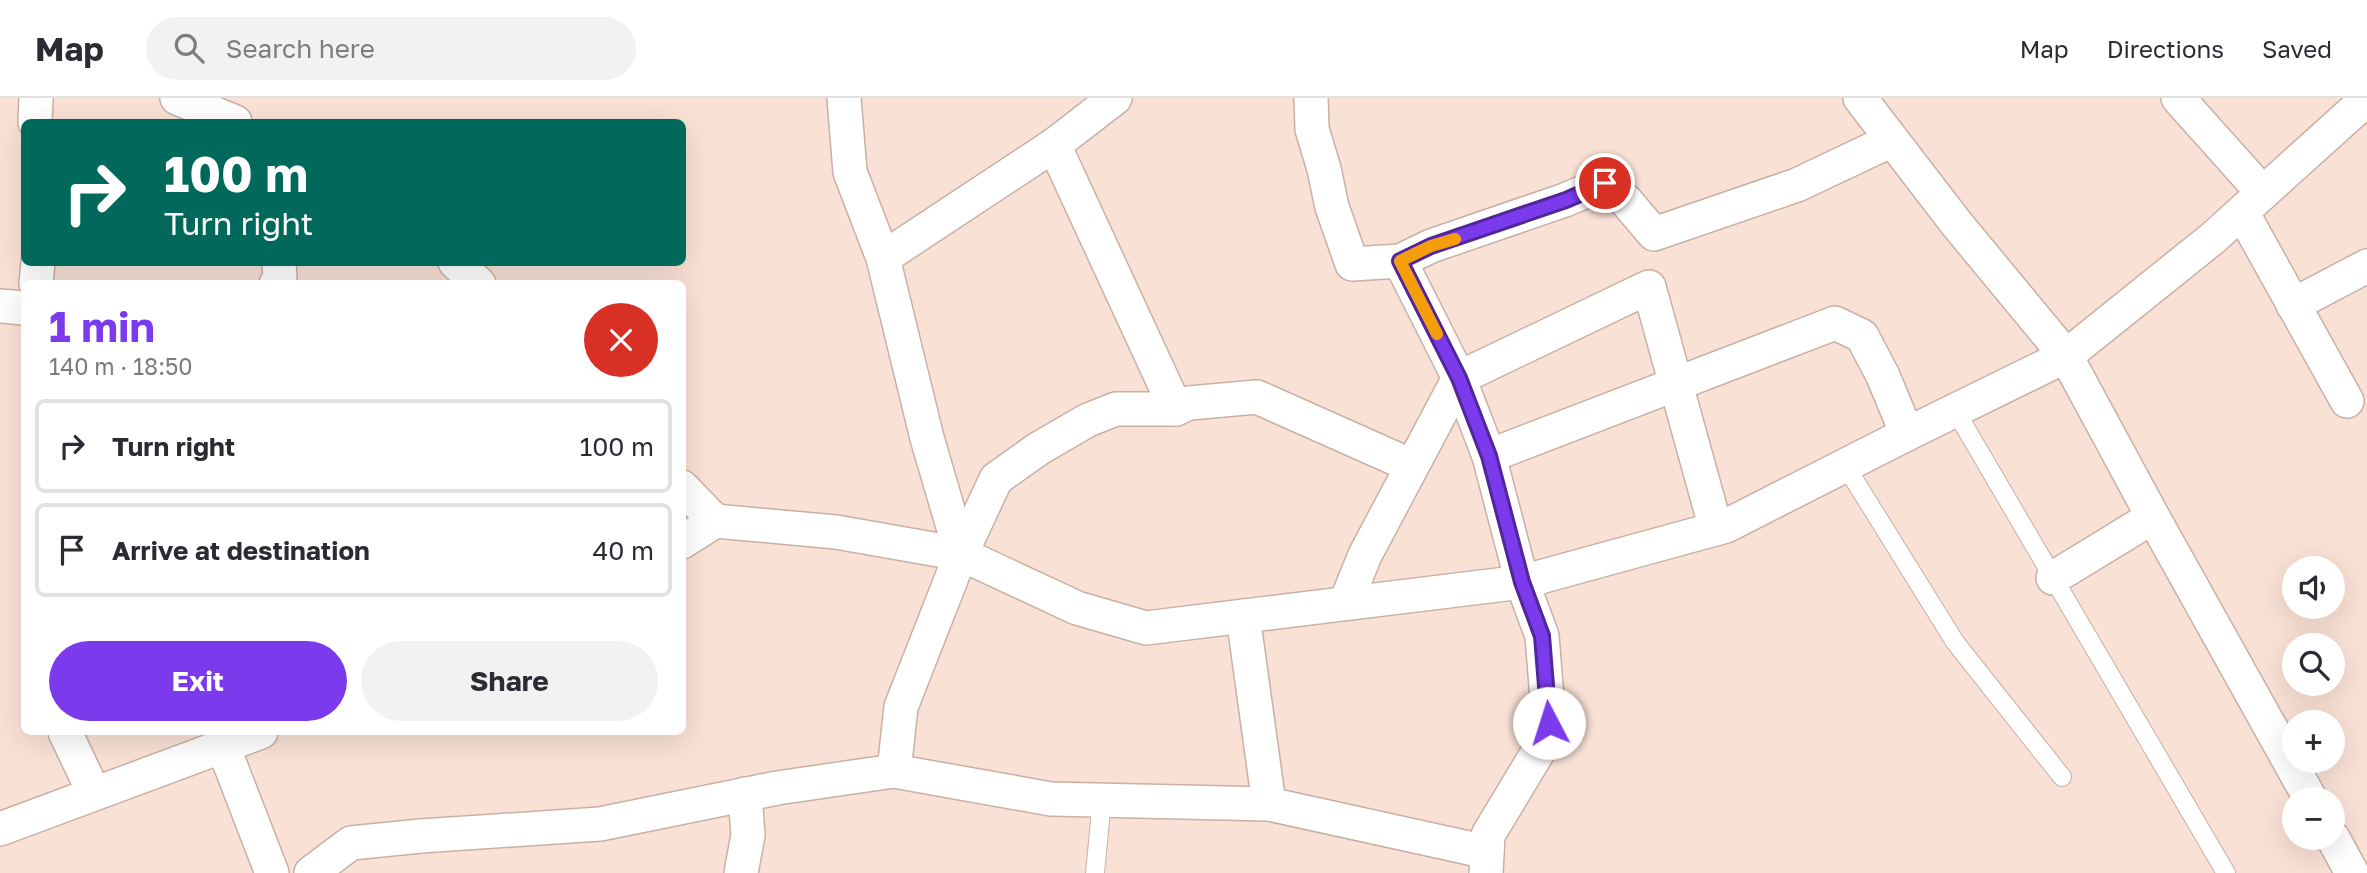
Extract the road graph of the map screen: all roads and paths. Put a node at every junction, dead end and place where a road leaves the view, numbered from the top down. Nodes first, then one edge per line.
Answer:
1 (36, 98) edge
2 (177, 98) edge
3 (844, 98) edge
4 (1115, 98) edge
5 (1311, 98) edge
6 (1860, 98) edge
7 (2178, 98) edge
8 (2367, 99) edge
9 (35, 119) edge
10 (228, 119) edge
11 (1892, 140) junction
12 (1054, 145) junction
13 (2253, 202) junction
14 (883, 258) junction
15 (1400, 261) junction
16 (460, 266) edge
17 (2367, 266) edge
18 (475, 280) edge
19 (2293, 305) junction
20 (0, 306) edge
21 (21, 308) edge
22 (2066, 356) junction
23 (1459, 378) junction
24 (1677, 384) junction
25 (2347, 401) dead end
26 (1176, 408) junction
27 (1955, 410) junction
28 (1907, 433) junction
29 (1489, 456) junction
30 (1412, 466) junction
31 (1844, 466) junction
32 (686, 491) edge
33 (2153, 517) junction
34 (715, 521) junction
35 (1716, 529) junction
36 (686, 539) edge
37 (961, 554) junction
38 (2053, 578) junction
39 (1522, 582) junction
40 (1346, 602) junction
41 (1243, 616) junction
42 (66, 735) edge
43 (246, 736) edge
44 (894, 771) junction
45 (2062, 777) dead end
46 (2304, 787) edge
47 (94, 793) junction
48 (745, 794) junction
49 (1102, 800) junction
50 (1269, 804) junction
51 (0, 829) edge
52 (2340, 850) edge
53 (1487, 862) edge
54 (320, 870) edge
55 (272, 873) edge
56 (741, 873) edge
57 (1094, 873) edge
58 (2226, 873) edge
59 (2352, 873) edge

1 - 9 street
2 - 10 street
3 - 14 street
4 - 12 street
5 - 15 street
6 - 11 street
7 - 13 street
8 - 13 street
11 - 15 street
11 - 22 street
12 - 14 street
12 - 26 street
13 - 19 street
13 - 22 street
14 - 37 street
15 - 23 street
16 - 18 street
17 - 19 street
19 - 25 street
20 - 21 street
22 - 27 street
22 - 33 street
23 - 24 street
23 - 29 street
23 - 30 street
24 - 28 street
24 - 29 street
24 - 35 street
26 - 30 street
26 - 37 street
27 - 28 street
27 - 38 lane
28 - 31 street
29 - 39 street
30 - 40 street
31 - 35 street
31 - 45 lane
32 - 34 street
33 - 38 street
33 - 46 street
34 - 36 street
34 - 37 street
35 - 39 street
37 - 41 street
37 - 44 street
38 - 58 lane
39 - 40 street
39 - 53 street
40 - 41 street
41 - 50 street
42 - 47 street
43 - 47 street
43 - 55 street
44 - 48 street
44 - 49 street
47 - 51 street
48 - 54 street
48 - 56 street
49 - 50 street
49 - 57 lane
50 - 53 street
52 - 59 street

